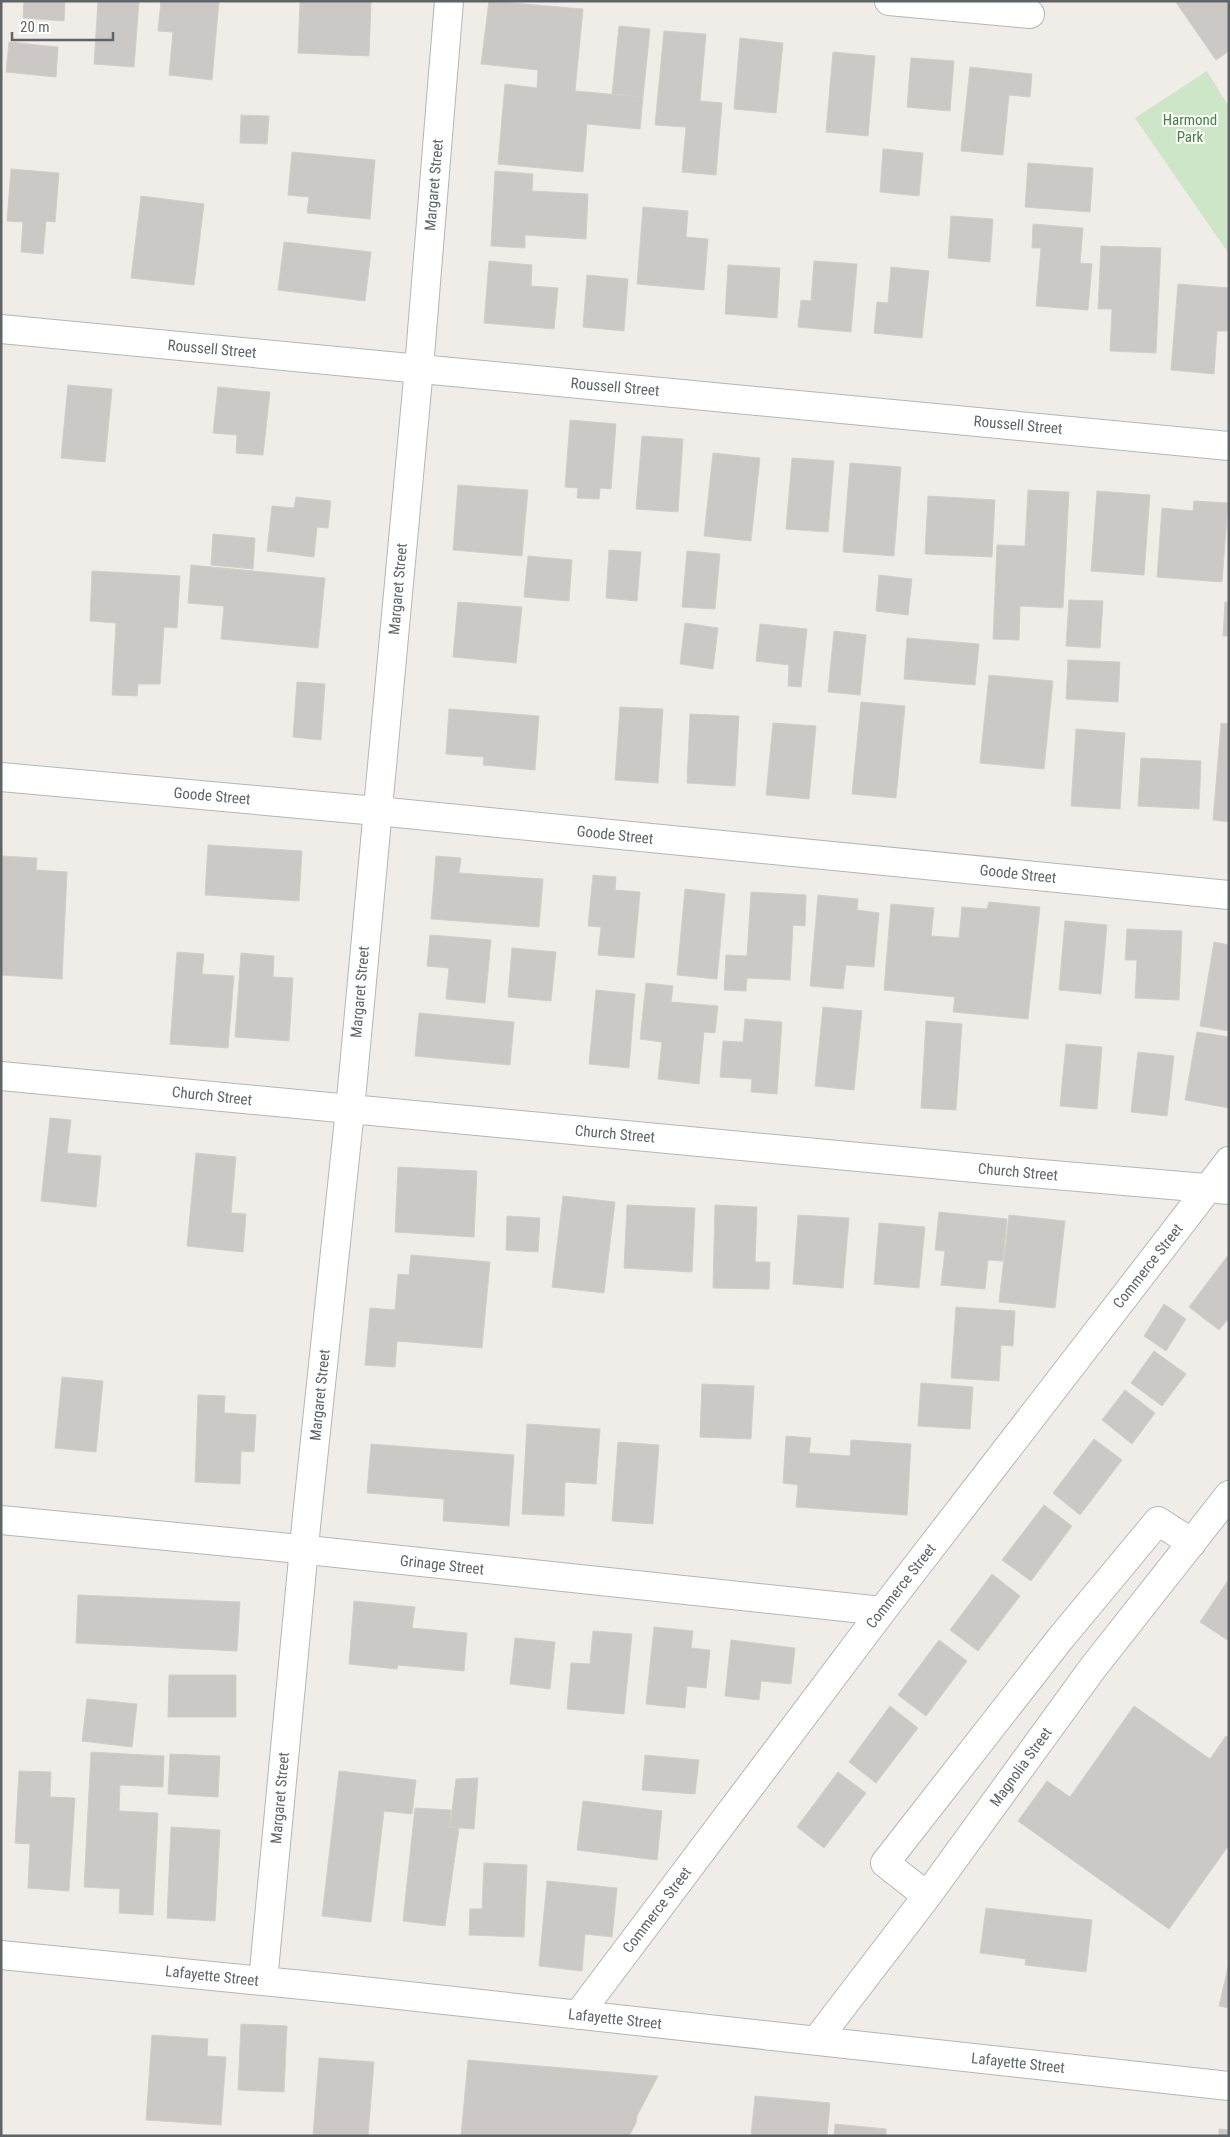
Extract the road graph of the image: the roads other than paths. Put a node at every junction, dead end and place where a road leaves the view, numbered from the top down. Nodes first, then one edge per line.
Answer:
1 (449, 1) edge
2 (889, 1) edge
3 (1030, 14) dead end
4 (1, 329) edge
5 (419, 368) junction
6 (1229, 446) edge
7 (1, 777) edge
8 (377, 811) junction
9 (1229, 895) edge
10 (1, 1076) edge
11 (350, 1110) junction
12 (1229, 1161) edge
13 (1218, 1189) edge
14 (1229, 1495) edge
15 (1, 1520) edge
16 (1192, 1543) junction
17 (304, 1549) junction
18 (882, 1611) junction
19 (927, 1896) junction
20 (1, 1955) edge
21 (263, 1981) junction
22 (578, 2015) junction
23 (816, 2041) junction
24 (1229, 2086) edge

1 - 5 street, Margaret Street
2 - 3 street
4 - 5 street, Roussell Street
5 - 6 street, Roussell Street
5 - 8 street, Margaret Street
7 - 8 street, Goode Street
8 - 9 street, Goode Street
8 - 11 street, Margaret Street
10 - 11 street, Church Street
11 - 13 street, Church Street
11 - 17 street, Margaret Street
12 - 13 street, Commerce Street
13 - 18 street, Commerce Street
14 - 16 street, Magnolia Street
15 - 17 street, Grinage Street
16 - 19 street, Magnolia Street
16 - 19 street
17 - 18 street, Grinage Street
17 - 21 street, Margaret Street
18 - 22 street, Commerce Street
19 - 23 street, Magnolia Street
20 - 21 street, Lafayette Street
21 - 22 street, Lafayette Street
22 - 23 street, Lafayette Street
23 - 24 street, Lafayette Street

